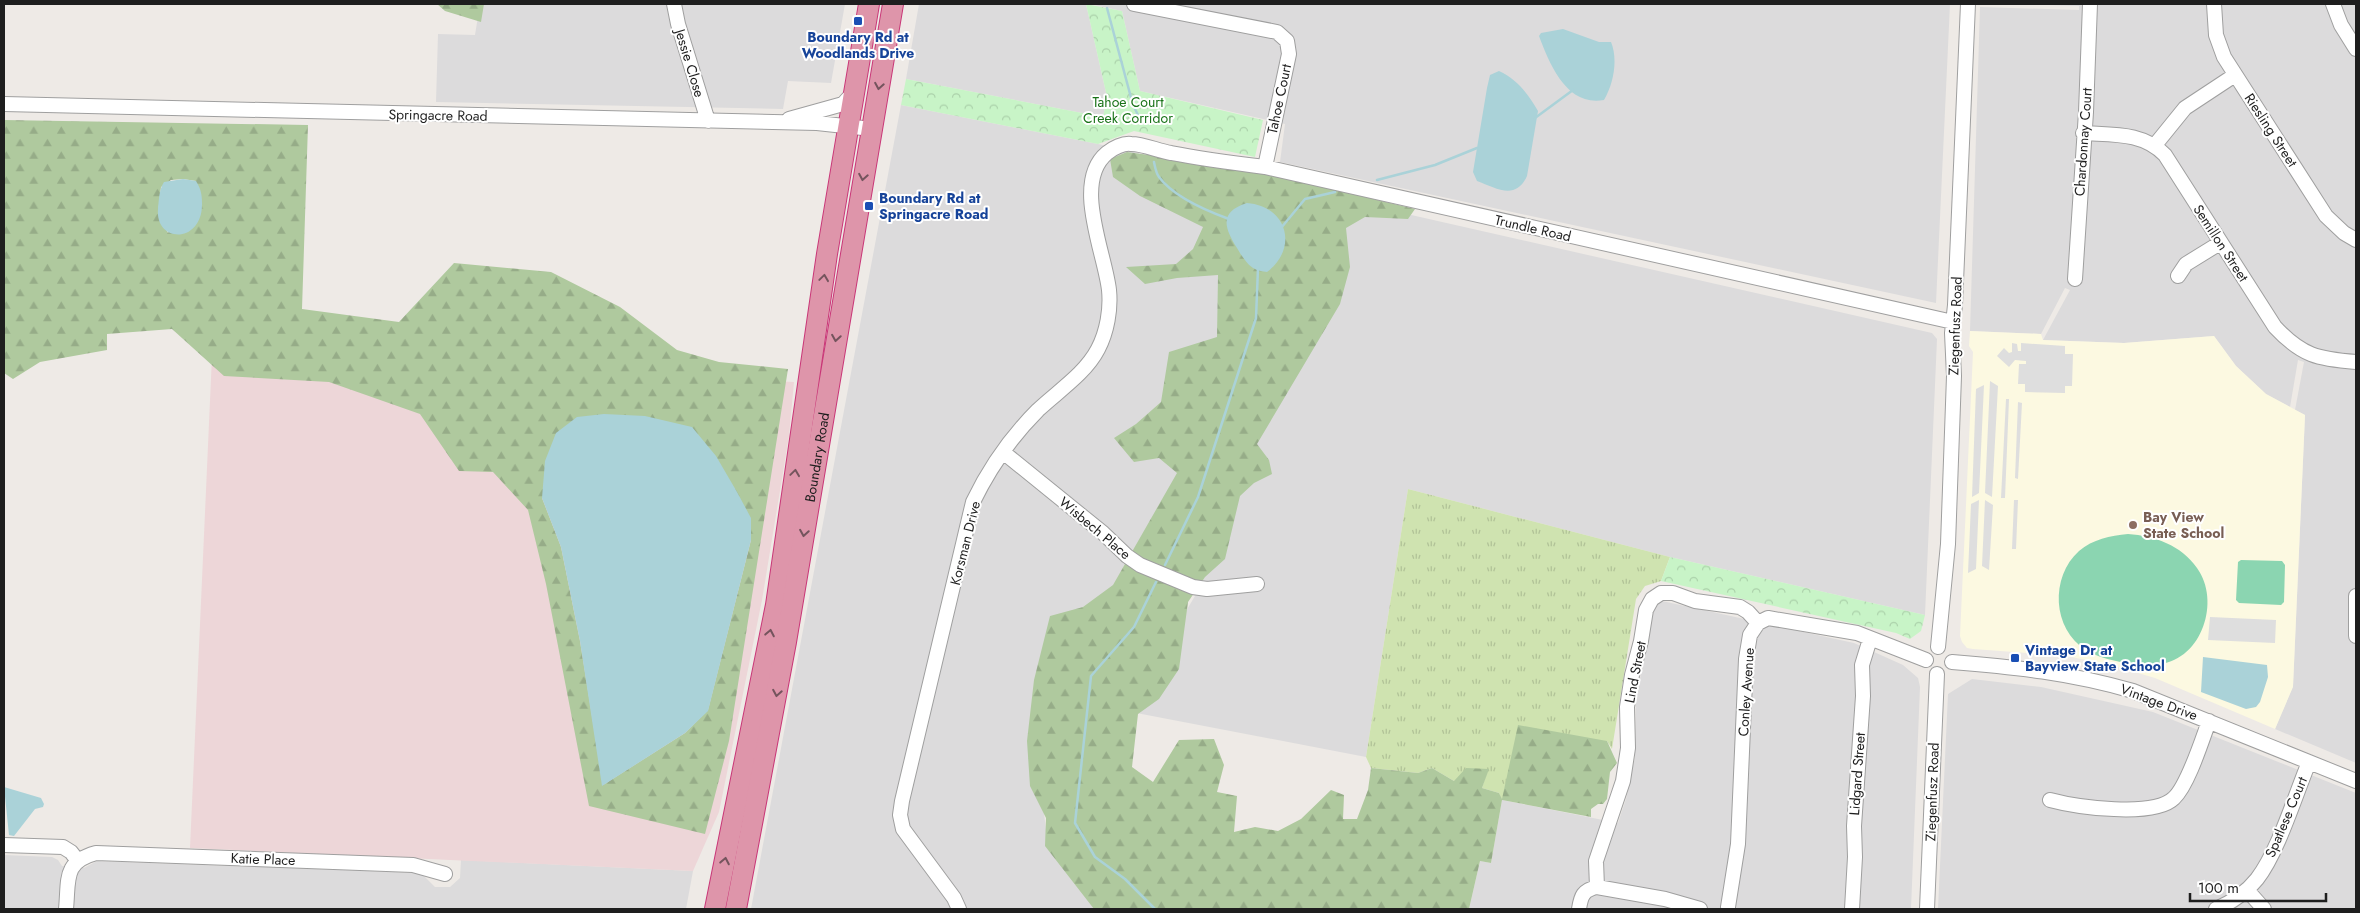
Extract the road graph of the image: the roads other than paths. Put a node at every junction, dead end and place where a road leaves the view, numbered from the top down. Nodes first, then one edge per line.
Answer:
1 (674, 4) edge
2 (869, 4) edge
3 (893, 4) edge
4 (1134, 4) edge
5 (1968, 4) edge
6 (2090, 4) edge
7 (2214, 4) edge
8 (2333, 4) edge
9 (2356, 48) edge
10 (2235, 75) junction
11 (852, 94) junction
12 (4, 104) edge
13 (708, 121) junction
14 (774, 123) junction
15 (847, 127) junction
16 (872, 129) junction
17 (2083, 133) junction
18 (2155, 145) junction
19 (1112, 148) joint
20 (1264, 167) junction
21 (2356, 240) edge
22 (2220, 243) junction
23 (2178, 276) dead end
24 (2075, 279) dead end
25 (1953, 322) junction
26 (2356, 362) edge
27 (1003, 452) junction
28 (1257, 584) dead end
29 (2356, 596) edge
30 (1758, 623) junction
31 (2356, 636) edge
32 (1870, 639) junction
33 (1938, 647) junction
34 (1926, 660) junction
35 (1952, 662) junction
36 (1937, 674) junction
37 (2209, 721) junction
38 (2309, 762) junction
39 (2356, 781) edge
40 (2050, 800) dead end
41 (4, 845) edge
42 (80, 859) junction
43 (445, 874) dead end
44 (1597, 887) junction
45 (2248, 890) junction
46 (66, 909) edge
47 (715, 909) edge
48 (736, 909) edge
49 (959, 909) edge
50 (1579, 909) edge
51 (1700, 909) edge
52 (1724, 909) edge
53 (1852, 909) edge
54 (1927, 909) edge
55 (2216, 909) edge
56 (2264, 909) edge

1 - 13 street, Jessie Close
2 - 11 highway, Boundary Road
3 -> 16 highway, Boundary Road
4 - 20 street, Tahoe Court
5 - 25 street, Ziegenfusz Road
6 - 17 street, Chardonnay Court
7 - 10 street, Riesling Street
8 - 9 street
10 - 18 street
10 - 21 street, Riesling Street
11 - 14 street
11 - 15 highway, Boundary Road
12 - 13 street, Springacre Road
13 - 14 street, Springacre Road
14 - 15 street, Springacre Road
15 - 16 street, Springacre Road
47 -> 15 highway, Boundary Road
16 -> 48 highway, Boundary Road
17 - 18 street
17 - 24 street, Chardonnay Court
18 - 22 street, Semillon Street
19 - 20 street, Trundle Road
19 - 27 street, Korsman Drive
20 - 25 street, Trundle Road
22 - 23 street
22 - 26 street, Semillon Street
25 - 33 street, Ziegenfusz Road
27 - 28 street, Wisbech Place
27 - 49 street, Korsman Drive
29 - 31 street
30 - 32 street
30 - 44 street, Lind Street
30 - 52 street, Conley Avenue
32 - 34 street
32 - 53 street, Lidgard Street
33 - 34 street
33 - 35 street
34 - 36 street
35 - 36 street
35 - 37 street, Vintage Drive
36 - 54 street, Ziegenfusz Road
37 - 38 street, Vintage Drive
37 - 40 street
38 - 39 street, Vintage Drive
38 - 45 street, Spatlese Court
41 - 42 street
42 - 43 street, Katie Place
42 - 46 street
44 - 50 street
44 - 51 street
45 - 55 street, Spatlese Court
45 - 56 street

